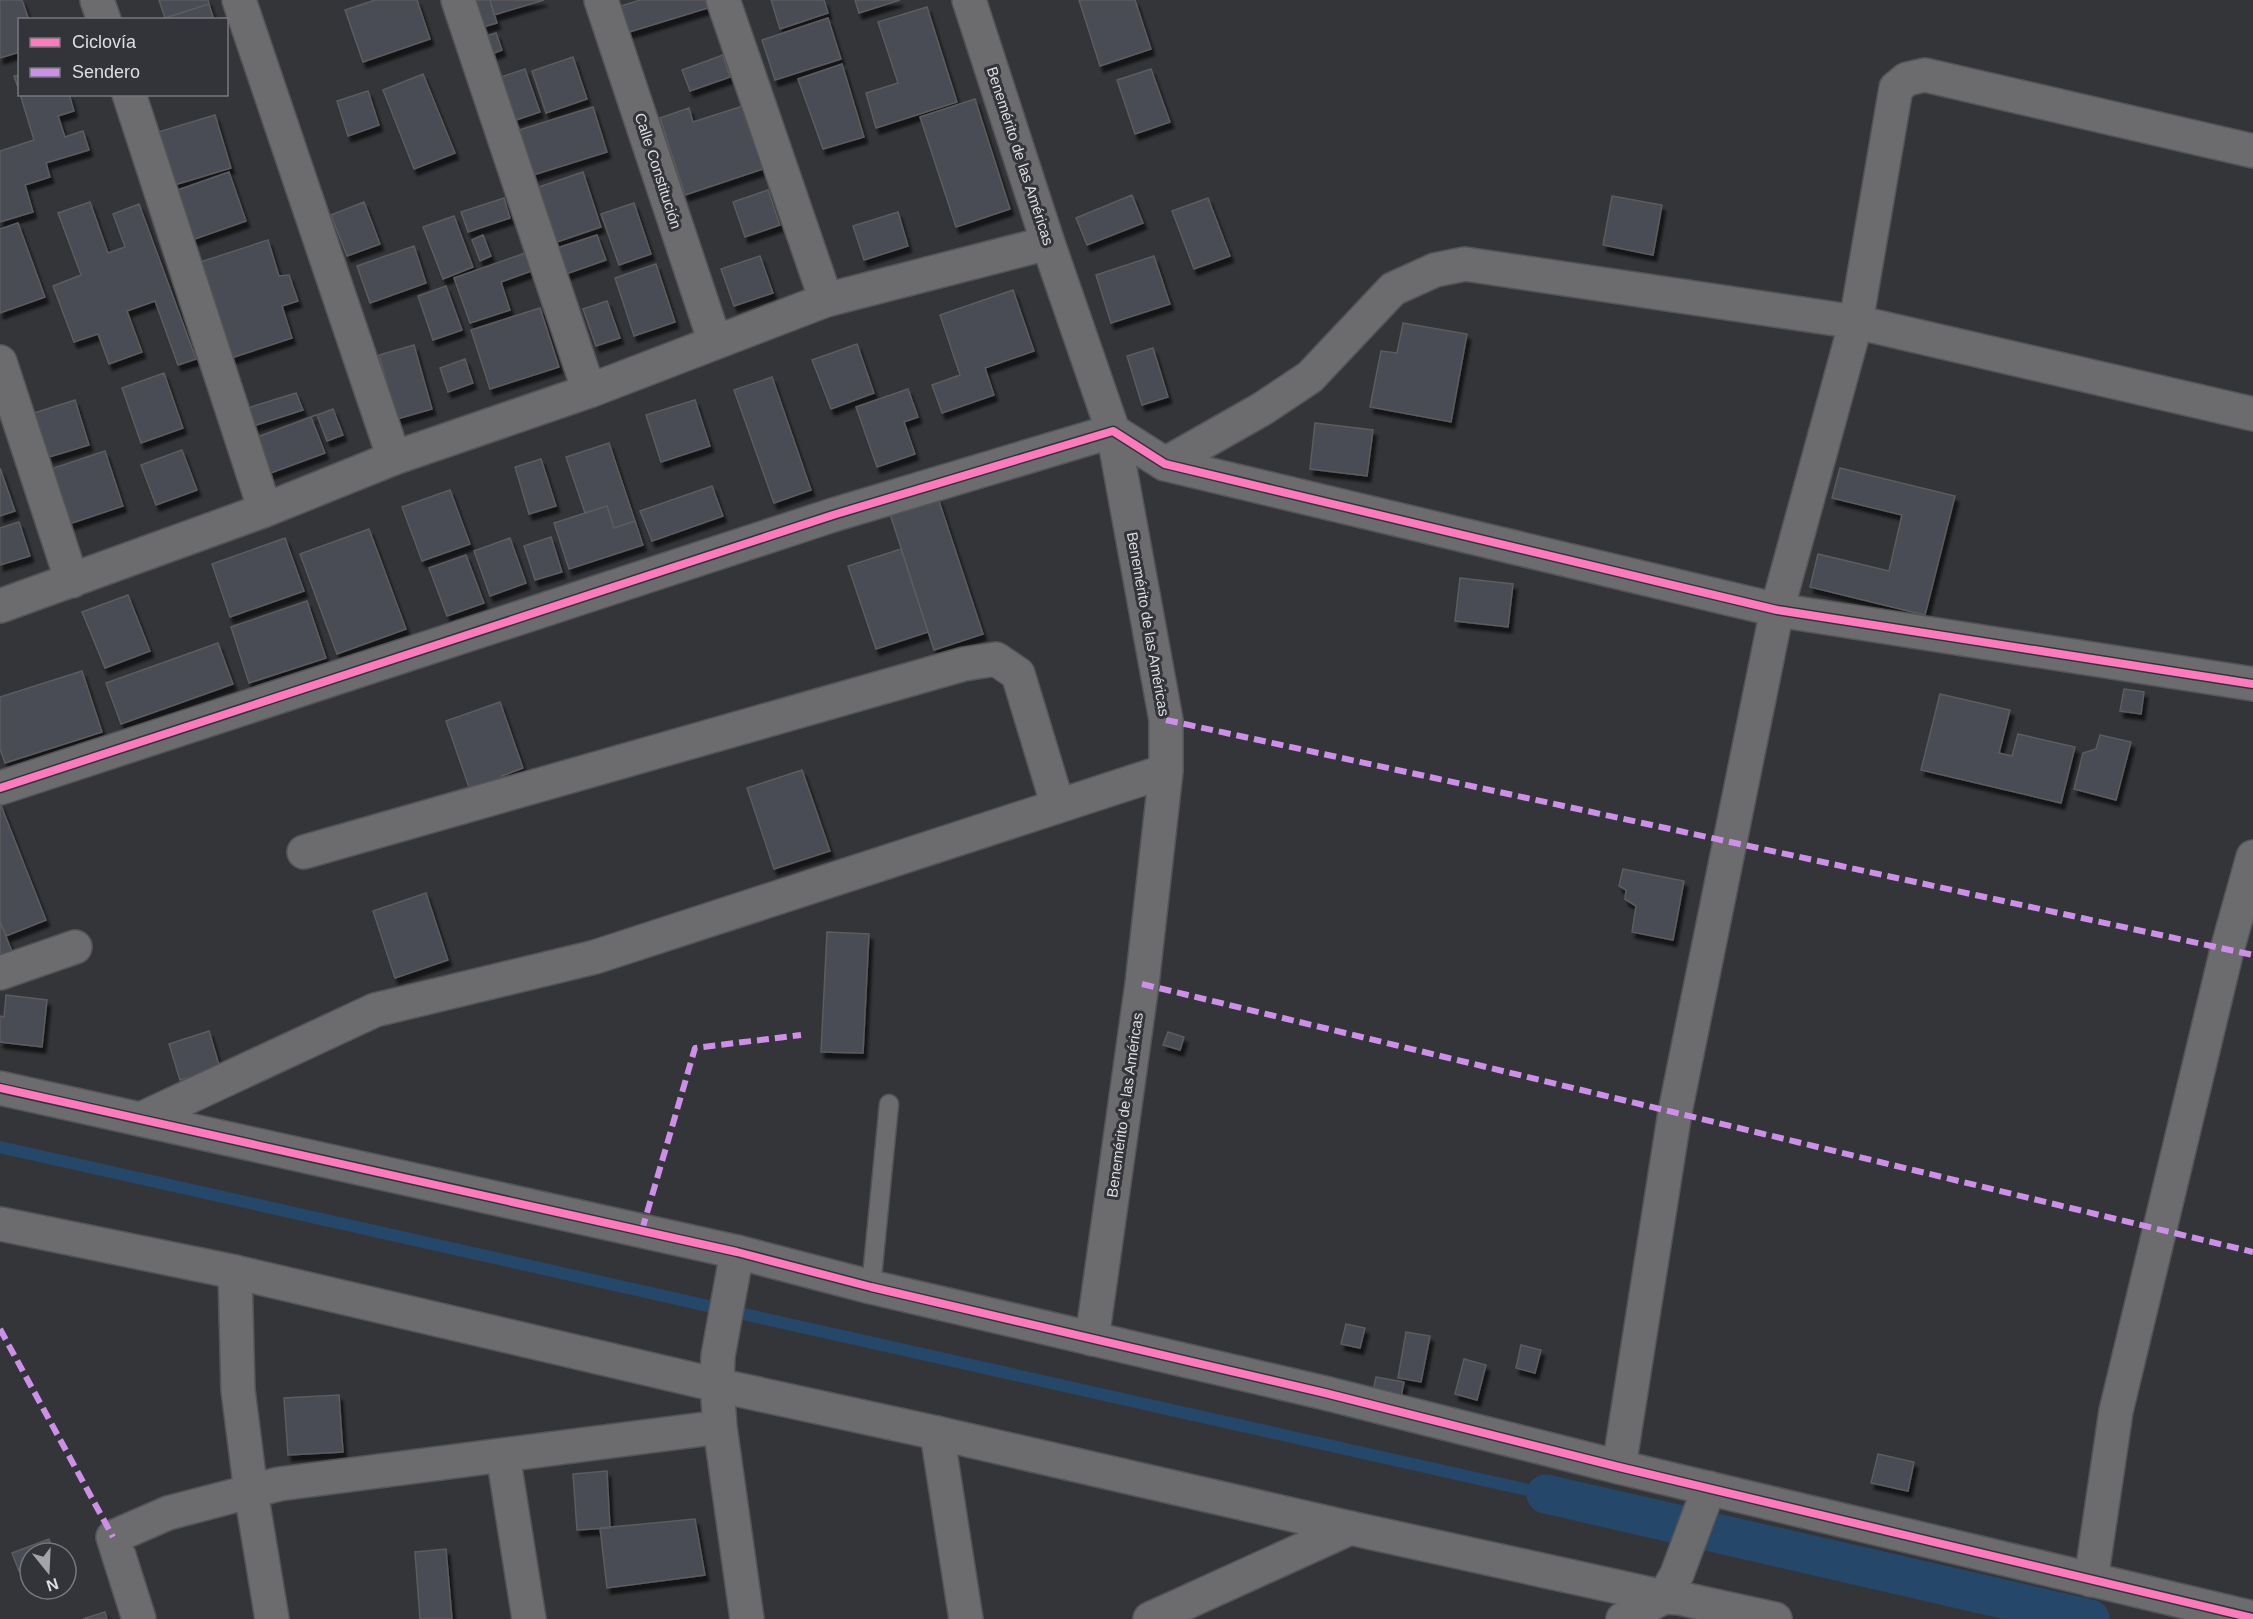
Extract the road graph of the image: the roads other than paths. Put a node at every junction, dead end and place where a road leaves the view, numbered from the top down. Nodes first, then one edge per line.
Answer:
1 (97, 0) edge
2 (239, 0) edge
3 (459, 0) edge
4 (601, 0) edge
5 (723, 0) edge
6 (969, 0) edge
7 (103, 18) edge
8 (130, 96) edge
9 (2253, 151) edge
10 (1048, 243) junction
11 (826, 300) junction
12 (1856, 322) junction
13 (715, 342) junction
14 (0, 362) edge
15 (589, 391) junction
16 (2253, 414) edge
17 (1113, 431) junction
18 (394, 458) junction
19 (1165, 464) junction
20 (265, 510) junction
21 (72, 581) junction
22 (0, 606) edge
23 (1777, 610) junction
24 (2253, 684) edge
25 (1166, 771) junction
26 (0, 788) edge
27 (1058, 806) junction
28 (304, 852) dead end
29 (2253, 856) edge
30 (75, 947) dead end
31 (0, 974) edge
32 (0, 1088) edge
33 (889, 1104) dead end
34 (141, 1119) junction
35 (0, 1224) edge
36 (737, 1252) junction
37 (235, 1272) junction
38 (871, 1287) junction
39 (1092, 1340) junction
40 (718, 1371) junction
41 (720, 1427) junction
42 (937, 1433) junction
43 (503, 1455) junction
44 (1619, 1467) junction
45 (1709, 1488) junction
46 (251, 1492) junction
47 (1350, 1528) junction
48 (2091, 1580) junction
49 (1677, 1597) edge
50 (2253, 1618) edge
51 (139, 1619) edge
52 (272, 1619) edge
53 (529, 1619) edge
54 (747, 1619) edge
55 (966, 1619) edge
56 (1150, 1619) edge
57 (1623, 1619) edge
58 (1775, 1619) edge

1 - 7 street
2 - 18 street
3 - 15 street
4 - 13 street, Calle Constitución
5 - 11 street
6 - 10 street, Benemérito de las Américas
8 - 20 street
9 - 12 street
10 - 11 street
10 - 17 street, Benemérito de las Américas
11 - 13 street
12 - 16 street
12 - 19 street
12 - 23 street
13 - 15 street
14 - 21 street
15 - 18 street
17 - 19 street
17 - 25 street, Benemérito de las Américas
17 - 26 street
18 - 20 street
19 - 23 street
20 - 21 street
21 - 22 street
23 - 24 street
23 - 44 street
25 - 27 street
25 - 39 street, Benemérito de las Américas
27 - 28 street
27 - 34 street
29 - 48 street
30 - 31 street
32 - 34 street
33 - 38 lane
34 - 36 street
35 - 37 street
36 - 38 street
36 - 40 street
37 - 40 street
37 - 46 street
38 - 39 street
39 - 44 street
40 - 41 street
40 - 42 street
41 - 43 street
41 - 54 street
42 - 47 street
42 - 55 street
43 - 46 street
43 - 53 street
44 - 45 street
45 - 48 street
45 - 49 street
46 - 51 street
46 - 52 street
47 - 49 street
47 - 56 street
48 - 50 street
49 - 57 street
49 - 58 street

